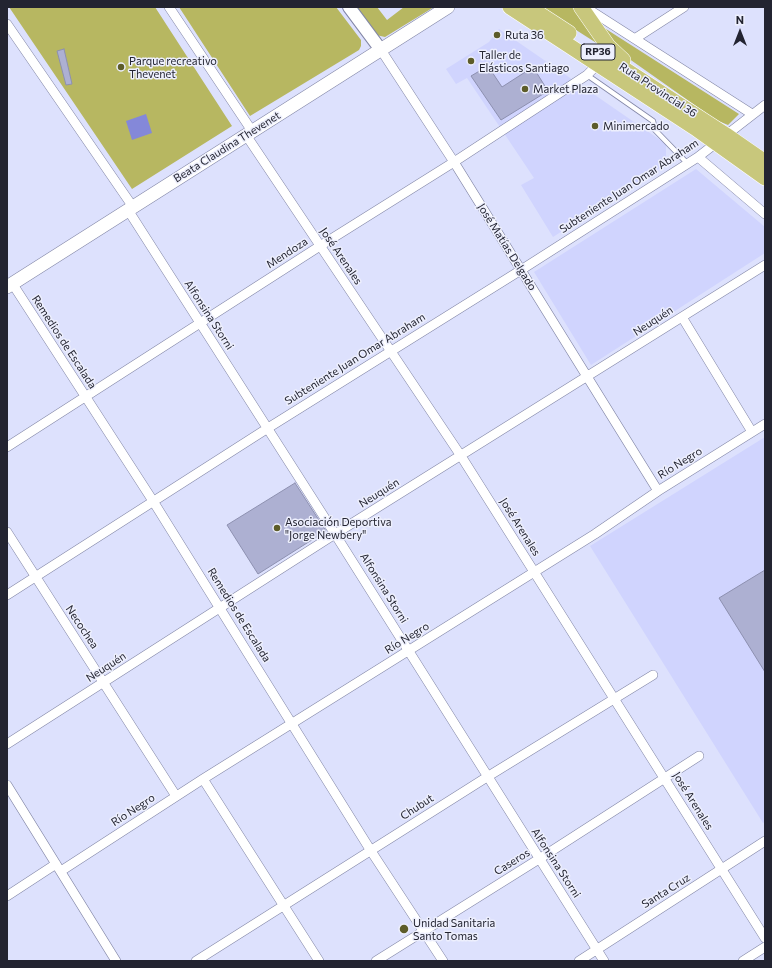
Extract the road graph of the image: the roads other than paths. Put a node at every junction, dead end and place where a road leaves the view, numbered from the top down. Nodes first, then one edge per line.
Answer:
1 (169, 7) edge
2 (349, 7) edge
3 (448, 7) edge
4 (510, 7) edge
5 (529, 7) edge
6 (581, 7) edge
7 (585, 7) edge
8 (684, 7) edge
9 (7, 24) edge
10 (636, 38) junction
11 (381, 50) junction
12 (598, 64) junction
13 (587, 75) junction
14 (667, 96) junction
15 (765, 105) edge
16 (752, 114) junction
17 (249, 133) junction
18 (721, 139) junction
19 (698, 157) junction
20 (454, 162) junction
21 (765, 162) edge
22 (688, 164) junction
23 (765, 178) edge
24 (130, 208) junction
25 (765, 214) edge
26 (320, 246) junction
27 (765, 265) edge
28 (521, 270) junction
29 (10, 285) edge
30 (682, 317) junction
31 (200, 323) junction
32 (391, 350) junction
33 (587, 378) junction
34 (85, 397) junction
35 (765, 424) edge
36 (268, 428) junction
37 (752, 432) junction
38 (7, 447) edge
39 (461, 456) junction
40 (658, 491) junction
41 (153, 501) junction
42 (7, 532) edge
43 (335, 534) junction
44 (534, 571) junction
45 (35, 578) junction
46 (7, 595) edge
47 (220, 608) junction
48 (409, 651) junction
49 (653, 675) dead end
50 (105, 682) junction
51 (615, 699) junction
52 (293, 724) junction
53 (7, 744) edge
54 (699, 756) dead end
55 (487, 777) junction
56 (203, 779) junction
57 (665, 779) junction
58 (7, 785) edge
59 (176, 796) junction
60 (765, 841) edge
61 (371, 851) junction
62 (539, 859) junction
63 (58, 867) junction
64 (723, 870) junction
65 (7, 896) edge
66 (284, 906) junction
67 (424, 932) junction
68 (765, 938) edge
69 (765, 947) edge
70 (597, 950) junction
71 (116, 961) edge
72 (196, 961) edge
73 (319, 961) edge
74 (376, 961) edge
75 (443, 961) edge
76 (579, 961) edge
77 (604, 961) edge
78 (743, 961) edge

1 - 17 street, José Arenales
2 - 11 street, José Matías Delgado
3 - 11 main road, Beata Claudina Thevenet
4 - 12 main road, Ruta Provincial 36 / RP36
5 - 14 main road, Ruta Provincial 36 / RP36
6 - 14 main road
7 - 10 street
8 - 10 street
9 - 24 street, Alfonsina Storni
10 - 16 street
11 - 17 main road, Beata Claudina Thevenet
11 - 20 street, José Matías Delgado
12 - 13 street, Mendoza
12 - 18 main road, Ruta Provincial 36 / RP36
13 - 20 street, Mendoza
13 - 22 lane
14 - 18 main road, Ruta Provincial 36 / RP36
15 - 16 street, Subteniente Juan Omar Abraham
16 - 18 street, Subteniente Juan Omar Abraham
17 - 24 main road, Beata Claudina Thevenet
17 - 26 street, José Arenales
18 - 19 street, Subteniente Juan Omar Abraham
18 - 21 main road, Ruta Provincial 36 / RP36
18 - 23 main road, Ruta Provincial 36 / RP36
19 - 22 street, Subteniente Juan Omar Abraham
19 - 25 street
20 - 26 street, Mendoza
20 - 28 street, José Matías Delgado
22 - 28 street, Subteniente Juan Omar Abraham
24 - 29 main road, Beata Claudina Thevenet
24 - 31 street, Alfonsina Storni
26 - 31 street, Mendoza
26 - 32 street, José Arenales
27 - 30 street, Neuquén
28 - 32 street, Subteniente Juan Omar Abraham
28 - 33 street, José Matías Delgado
29 - 34 street, Remedios de Escalada
30 - 33 street, Neuquén
30 - 37 street
31 - 34 street, Mendoza
31 - 36 street, Alfonsina Storni
32 - 36 street, Subteniente Juan Omar Abraham
32 - 39 street, José Arenales
33 - 39 street, Neuquén
33 - 40 street, José Matías Delgado
34 - 38 street, Mendoza
34 - 41 street, Remedios de Escalada
35 - 37 street, Río Negro
36 - 41 street, Subteniente Juan Omar Abraham
36 - 43 street, Alfonsina Storni
37 - 40 street, Río Negro
39 - 43 street, Neuquén
39 - 44 street, José Arenales
40 - 44 street, Río Negro
41 - 45 street, Subteniente Juan Omar Abraham
41 - 47 street, Remedios de Escalada
42 - 45 street, Necochea
43 - 47 street, Neuquén
43 - 48 street, Alfonsina Storni
44 - 48 street, Río Negro
44 - 51 street, José Arenales
45 - 46 street, Subteniente Juan Omar Abraham
45 - 50 street, Necochea
47 - 50 street, Neuquén
47 - 52 street, Remedios de Escalada
48 - 52 street, Río Negro
48 - 55 street, Alfonsina Storni
49 - 51 street, Chubut
50 - 53 street, Neuquén
50 - 59 street, Necochea
51 - 55 street, Chubut
51 - 57 street, José Arenales
52 - 56 street, Río Negro
52 - 61 street, Remedios de Escalada
54 - 57 street, Caseros
55 - 61 street, Chubut
55 - 62 street, Alfonsina Storni
56 - 59 street, Río Negro
56 - 66 street
57 - 62 street, Caseros
57 - 64 street, José Arenales
58 - 63 street
59 - 63 street, Río Negro
60 - 64 street, Santa Cruz
61 - 66 street, Chubut
61 - 67 street, Remedios de Escalada
62 - 67 street, Caseros
62 - 70 street, Alfonsina Storni
63 - 65 street, Río Negro
63 - 71 street
64 - 68 street, José Arenales
64 - 70 street, Santa Cruz
66 - 72 street, Chubut
66 - 73 street
67 - 74 street, Caseros
67 - 75 street, Remedios de Escalada
69 - 78 street
70 - 76 street, Santa Cruz
70 - 77 street, Alfonsina Storni

